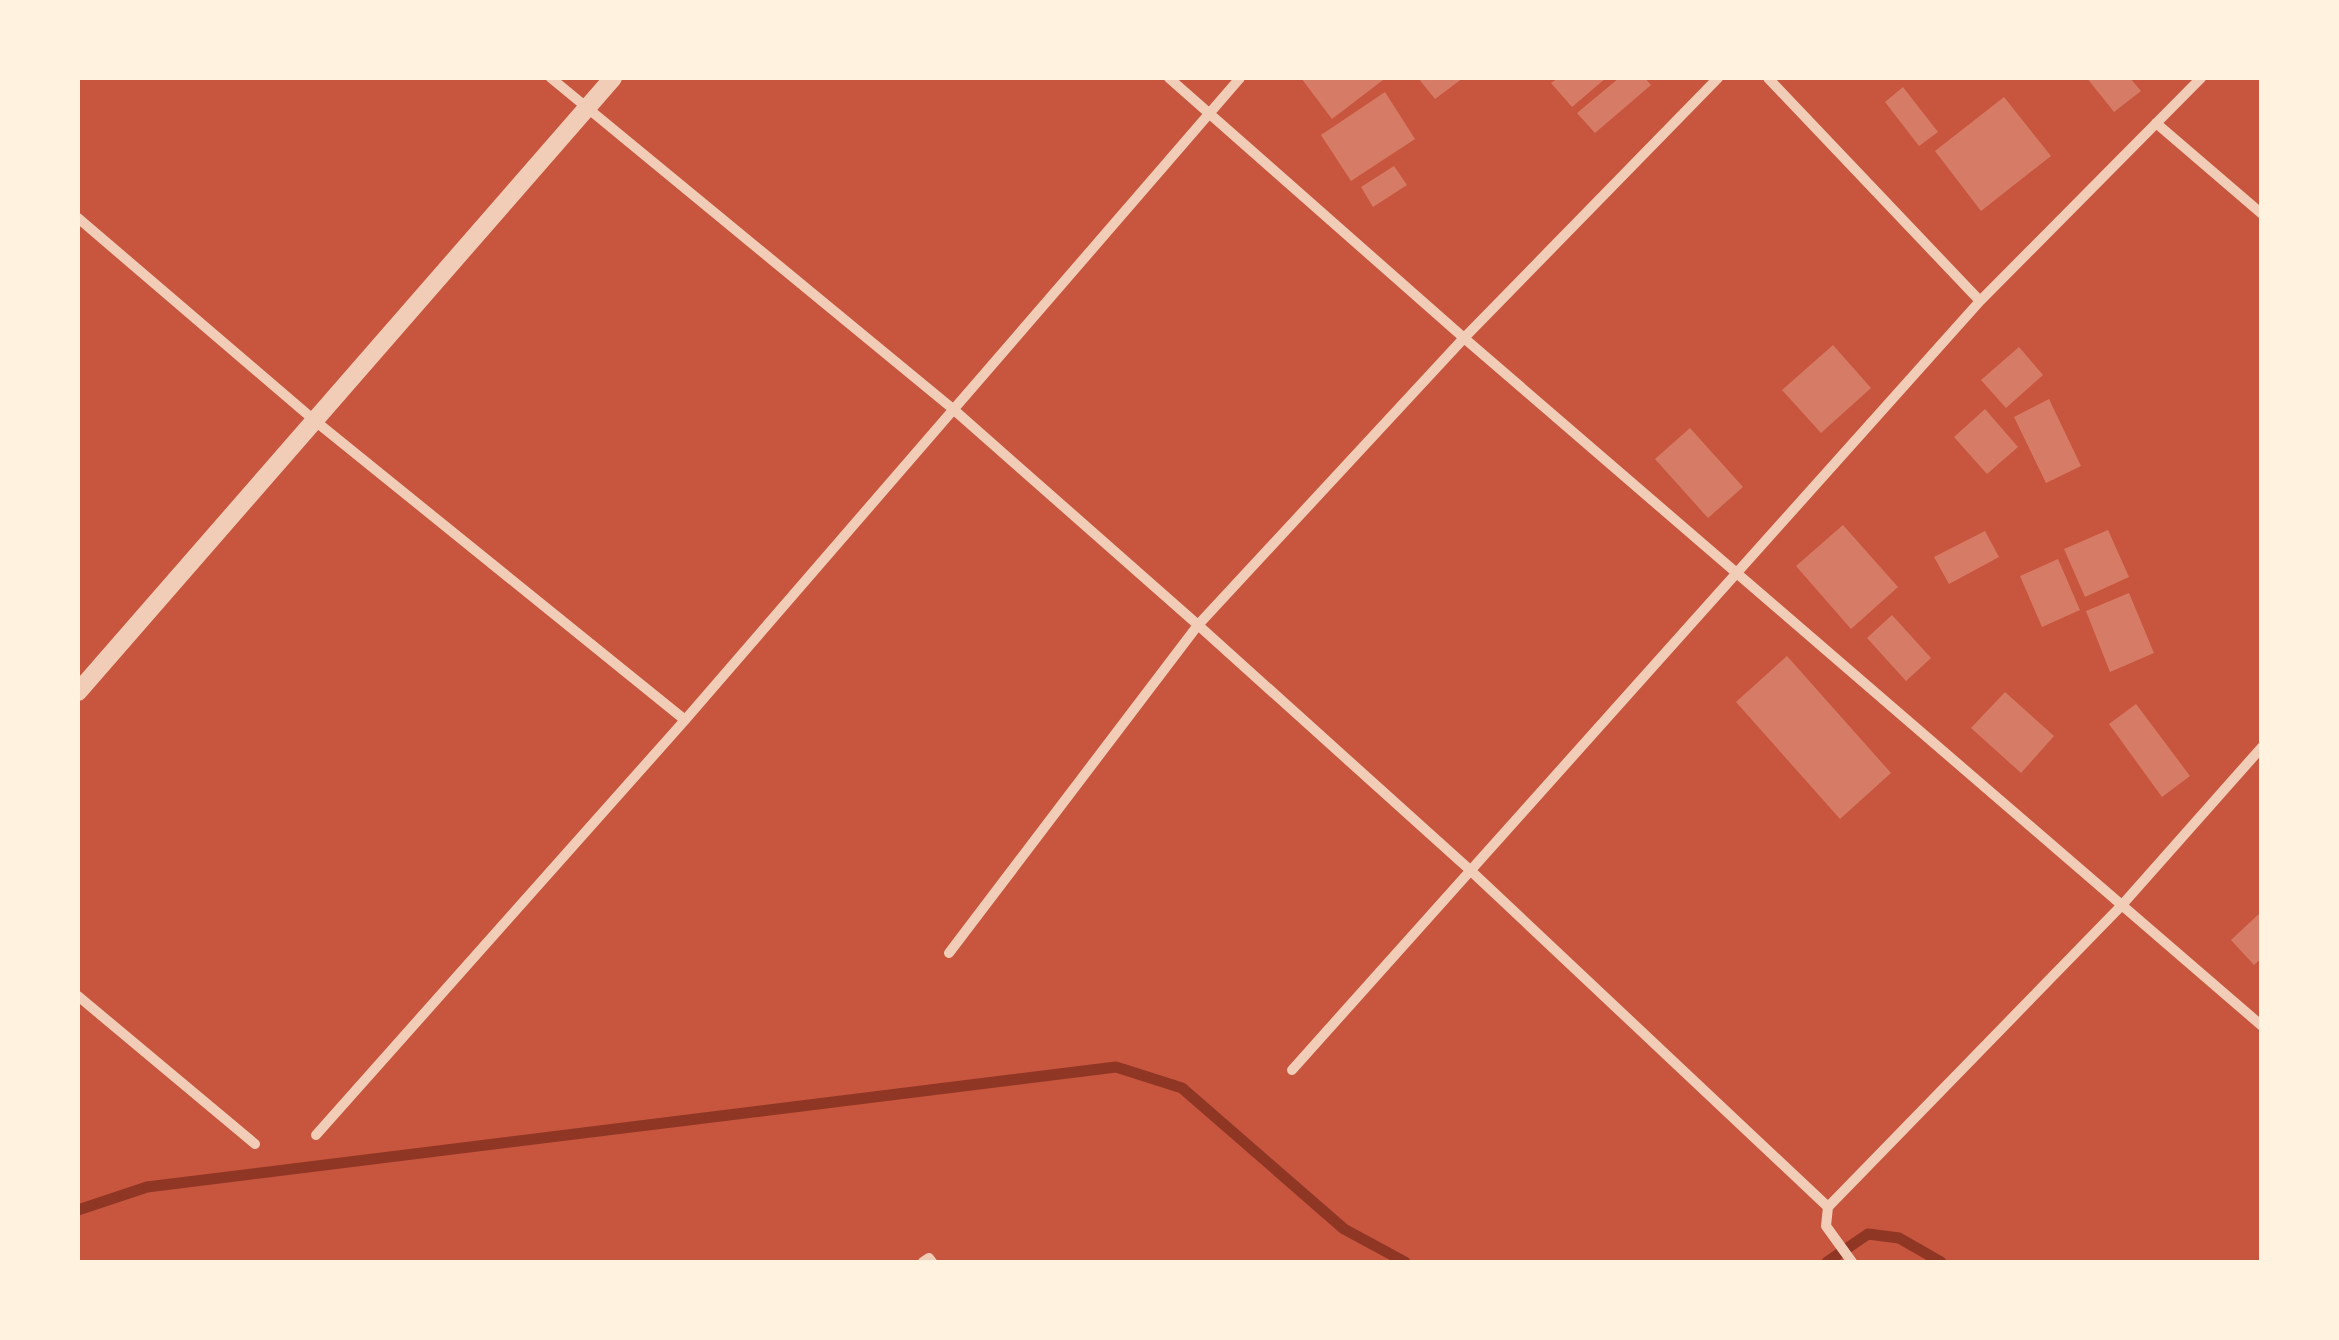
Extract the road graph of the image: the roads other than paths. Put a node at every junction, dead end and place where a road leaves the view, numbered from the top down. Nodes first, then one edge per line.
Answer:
1 (551, 78) edge
2 (613, 78) edge
3 (1169, 78) edge
4 (1240, 78) edge
5 (1718, 78) edge
6 (1768, 78) edge
7 (2201, 78) edge
8 (586, 108) junction
9 (1209, 113) junction
10 (2156, 123) junction
11 (2262, 214) edge
12 (78, 218) edge
13 (1980, 300) junction
14 (1464, 338) junction
15 (954, 409) junction
16 (314, 420) junction
17 (1738, 572) junction
18 (1198, 625) junction
19 (78, 692) edge
20 (685, 720) junction
21 (2262, 747) edge
22 (1470, 870) junction
23 (2122, 905) junction
24 (949, 953) dead end
25 (78, 996) edge
26 (2262, 1026) edge
27 (1292, 1070) dead end
28 (316, 1136) dead end
29 (255, 1144) dead end
30 (1828, 1207) junction
31 (923, 1262) edge
32 (932, 1262) edge
33 (1852, 1262) edge

1 - 8 street
2 - 8 street
3 - 9 street
4 - 9 street
5 - 14 street
6 - 13 street
7 - 10 street
8 - 15 street
8 - 16 street
9 - 14 street
9 - 15 street
10 - 11 street
10 - 13 street
12 - 16 street
13 - 17 street
14 - 17 street
14 - 18 street
15 - 18 street
15 - 20 street
16 - 19 street
16 - 20 street
17 - 22 street
17 - 23 street
18 - 22 street
18 - 24 street
20 - 28 street
21 - 23 street
22 - 27 street
22 - 30 street
23 - 26 street
23 - 30 street
25 - 29 street
30 - 33 street
31 - 32 street

